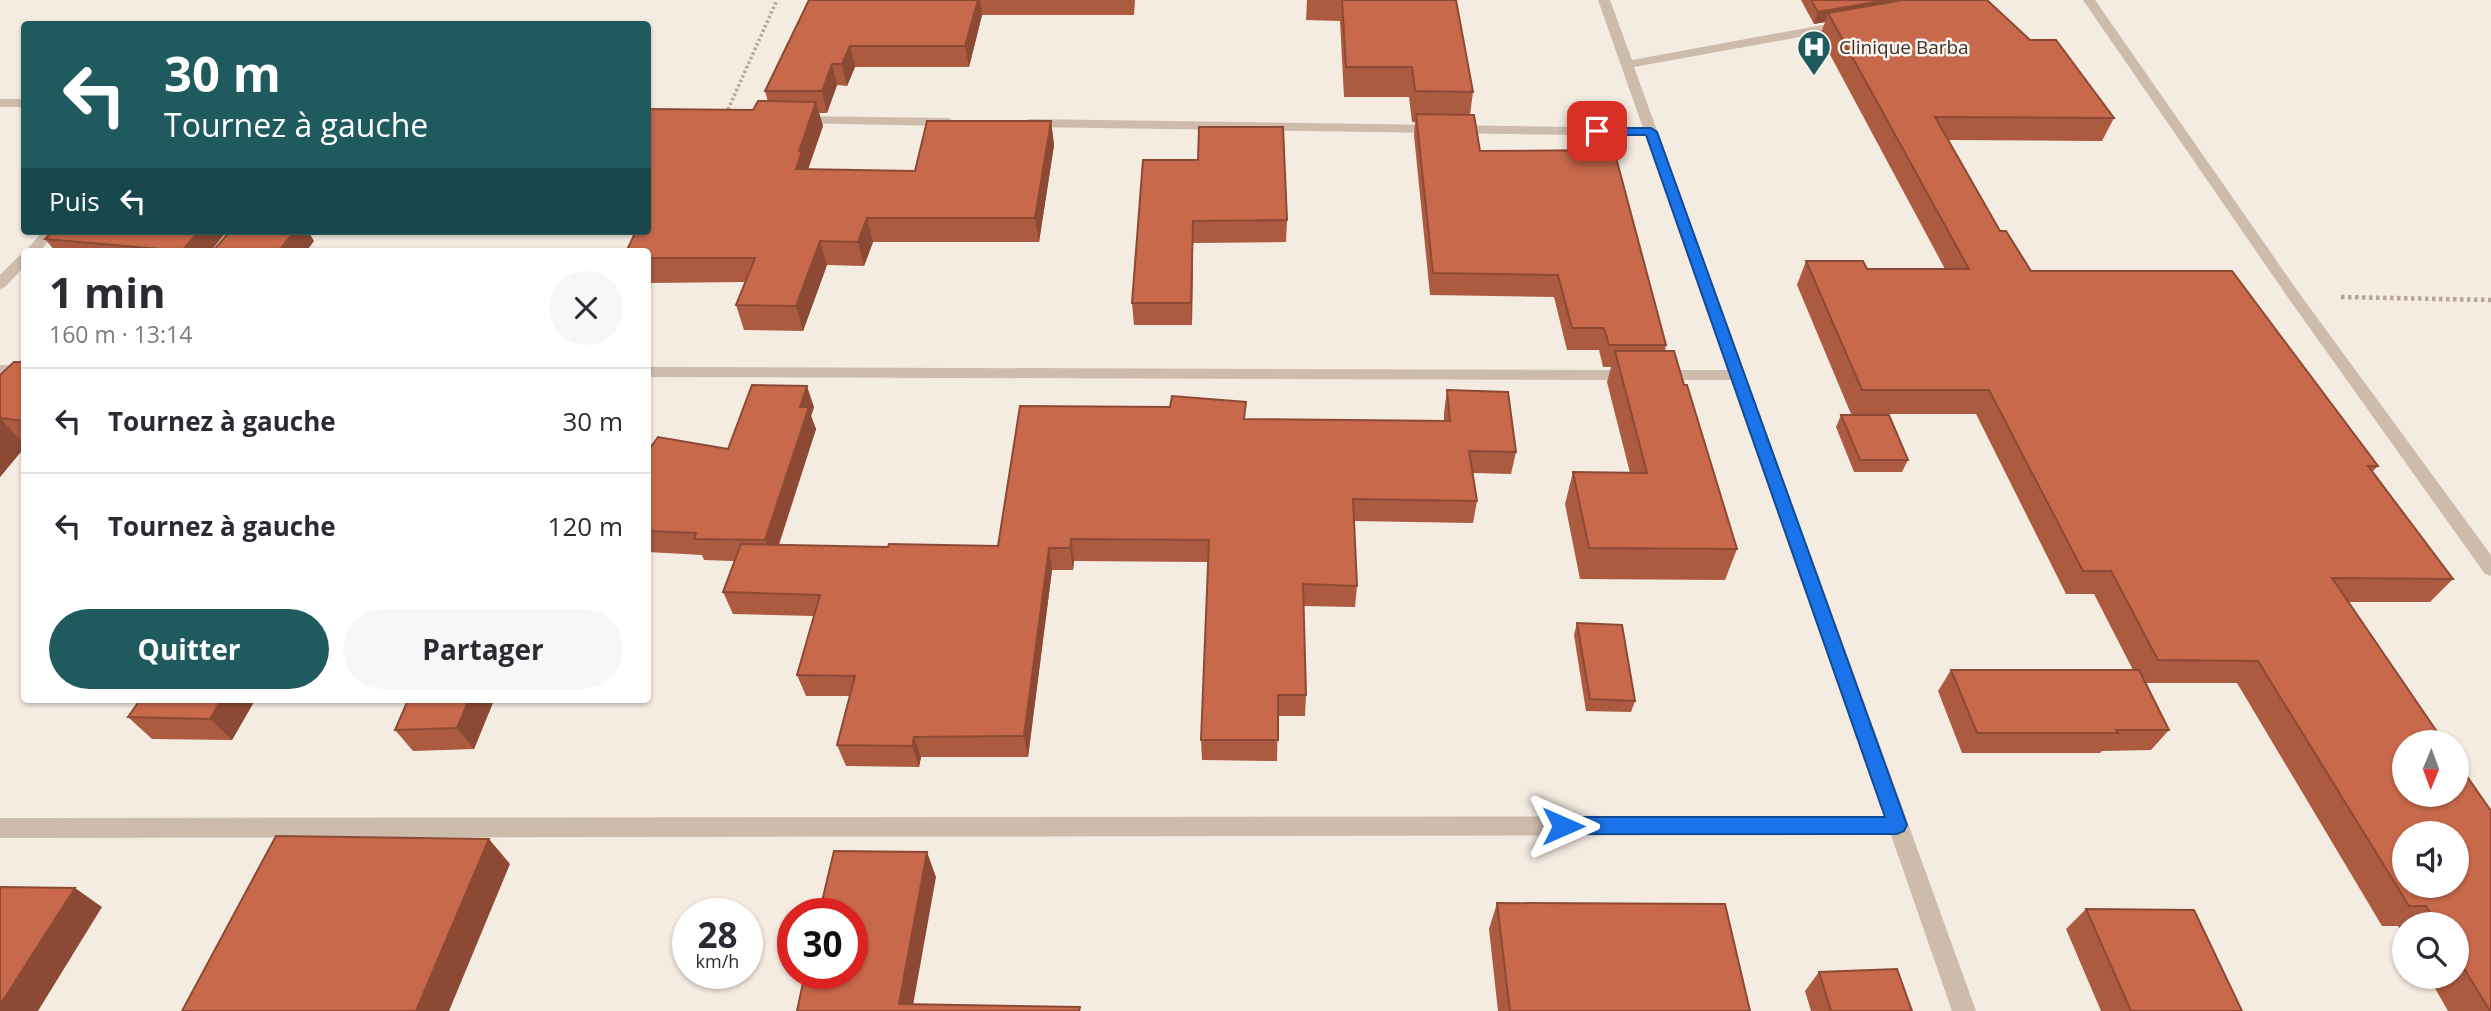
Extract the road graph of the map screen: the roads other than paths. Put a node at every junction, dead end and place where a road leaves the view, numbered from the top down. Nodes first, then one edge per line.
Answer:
1 (1604, 0) edge
2 (2089, 0) edge
3 (1857, 23) edge
4 (1627, 65) junction
5 (0, 103) edge
6 (21, 103) edge
7 (724, 119) edge
8 (959, 122) edge
9 (1015, 123) edge
10 (1651, 132) junction
11 (47, 235) edge
12 (35, 248) edge
13 (21, 262) edge
14 (0, 284) edge
15 (0, 370) edge
16 (21, 370) edge
17 (651, 372) edge
18 (1737, 375) junction
19 (2491, 569) edge
20 (1897, 825) junction
21 (0, 828) edge
22 (1964, 1011) edge

1 - 4 street
2 - 19 street
3 - 4 street
4 - 10 street
5 - 6 street
7 - 8 street
9 - 10 street
10 - 18 street
11 - 12 street
13 - 14 street
15 - 16 street
17 - 18 street
18 - 20 street
20 - 21 street
20 - 22 street

